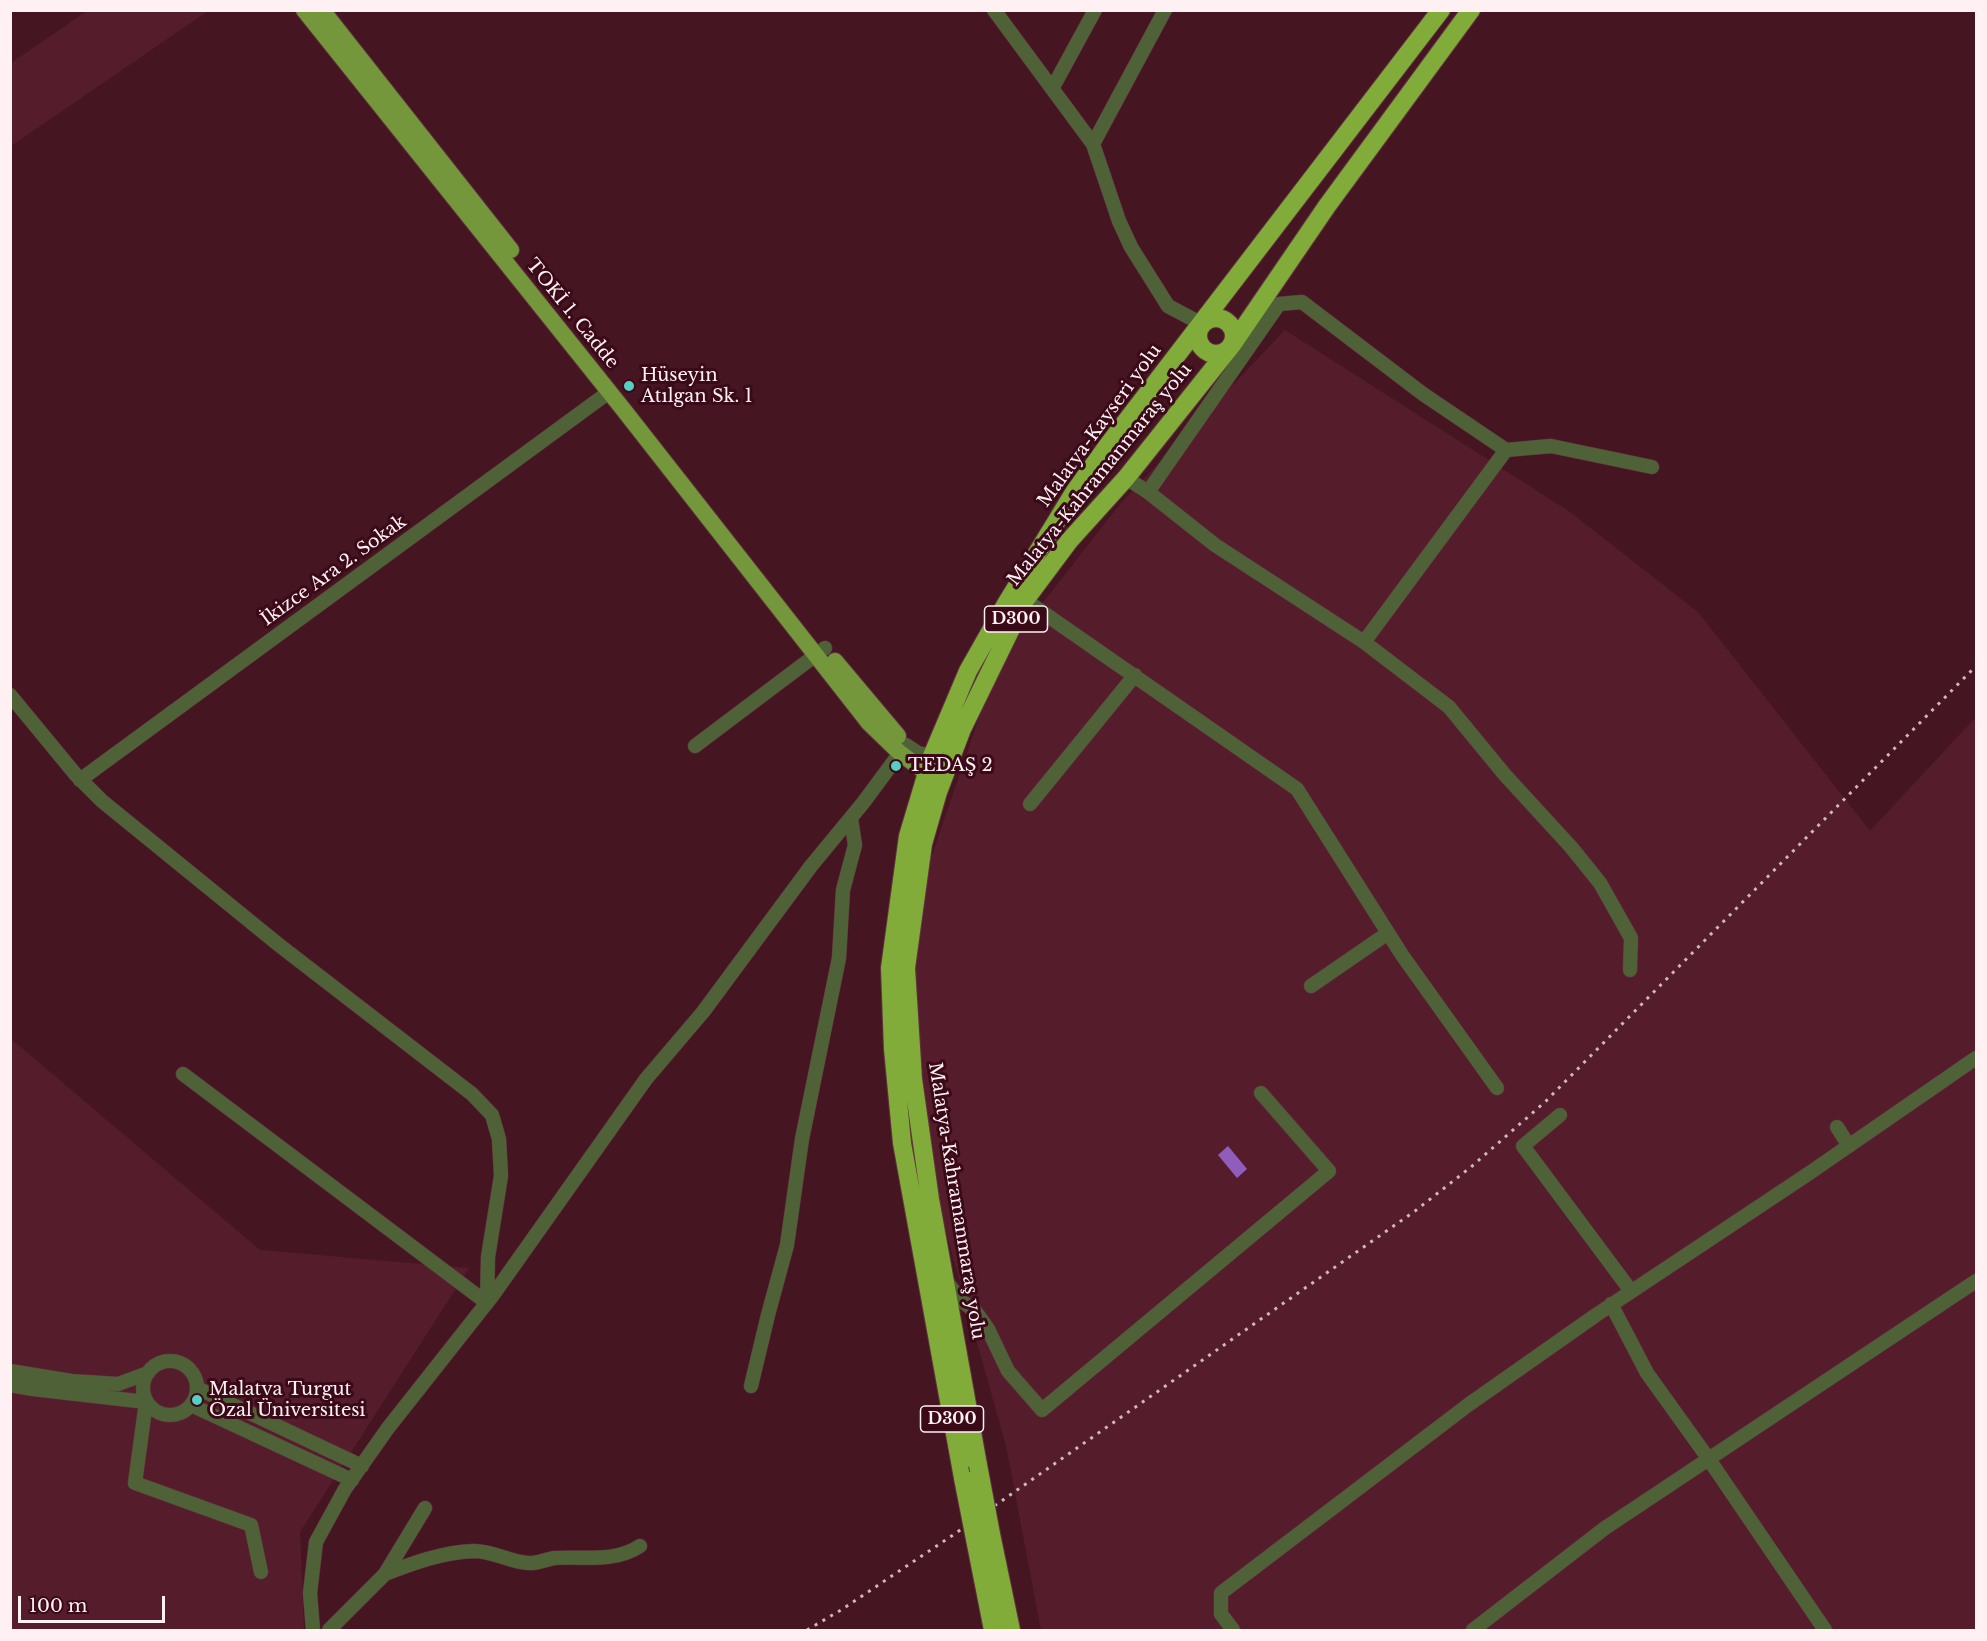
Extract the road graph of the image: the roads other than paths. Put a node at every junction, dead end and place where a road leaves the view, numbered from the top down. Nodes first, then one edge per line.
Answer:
1 (304, 10) edge
2 (322, 10) edge
3 (994, 10) edge
4 (1010, 10) edge
5 (1095, 10) edge
6 (1165, 10) edge
7 (1441, 10) edge
8 (1471, 10) edge
9 (1003, 24) junction
10 (1052, 89) junction
11 (1093, 144) junction
12 (1202, 324) junction
13 (1232, 345) junction
14 (609, 392) junction
15 (1506, 450) junction
16 (1652, 467) dead end
17 (1126, 478) junction
18 (1148, 492) junction
19 (1025, 600) junction
20 (1364, 642) junction
21 (820, 651) junction
22 (1135, 675) junction
23 (10, 695) edge
24 (695, 746) dead end
25 (903, 749) junction
26 (929, 764) junction
27 (80, 780) junction
28 (1030, 804) dead end
29 (850, 819) junction
30 (1389, 933) junction
31 (1630, 970) dead end
32 (1311, 986) dead end
33 (1977, 1058) edge
34 (183, 1074) dead end
35 (1497, 1088) dead end
36 (1262, 1093) dead end
37 (1560, 1115) dead end
38 (1837, 1126) dead end
39 (1849, 1146) junction
40 (946, 1281) junction
41 (1977, 1281) edge
42 (1631, 1291) junction
43 (487, 1303) junction
44 (1611, 1304) junction
45 (10, 1371) edge
46 (148, 1373) junction
47 (10, 1385) edge
48 (751, 1386) dead end
49 (197, 1388) junction
50 (146, 1402) junction
51 (192, 1405) junction
52 (1708, 1458) junction
53 (362, 1466) junction
54 (352, 1480) junction
55 (425, 1508) dead end
56 (983, 1536) junction
57 (640, 1546) dead end
58 (261, 1572) dead end
59 (385, 1574) junction
60 (313, 1630) edge
61 (328, 1630) edge
62 (993, 1630) edge
63 (1011, 1630) edge
64 (1233, 1630) edge
65 (1473, 1630) edge
66 (1826, 1630) edge

1 - 14 main road, TOKİ 1. Cadde
2 - 21 main road, TOKİ 1. Cadde
3 - 9 street
4 - 9 street
5 - 10 street
6 - 11 street
7 - 12 highway, Malatya-Kayseri yolu / D300
8 - 13 highway, Malatya-Kahramanmaraş yolu / D300
9 - 10 street
10 - 11 street
11 - 12 street
12 - 13 highway
12 - 13 highway
12 - 26 highway, Malatya-Kayseri yolu / D300
13 - 17 highway, Malatya-Kahramanmaraş yolu / D300
14 - 21 main road, TOKİ 1. Cadde
14 - 27 street, İkizce Ara 2. Sokak
15 - 16 street
15 - 18 street
15 - 20 street
17 - 18 street
17 - 19 highway, Malatya-Kahramanmaraş yolu / D300
18 - 20 street
19 - 22 street
19 - 40 highway, Malatya-Kahramanmaraş yolu / D300
20 - 31 street
21 - 24 street
21 - 25 main road, TOKİ 1. Cadde
22 - 28 street
22 - 30 street
23 - 27 street
25 - 26 main road, TOKİ 1. Cadde
25 - 29 street
26 - 56 highway, Malatya-Kayseri yolu / D300, bridge
27 - 43 street
29 - 43 street
29 - 48 street
30 - 32 street
30 - 35 street
33 - 39 street
34 - 43 street
36 - 40 street
37 - 42 street
38 - 39 street
39 - 42 street
40 - 56 highway, Malatya-Kahramanmaraş yolu / D300, bridge
41 - 52 street
42 - 44 street
43 - 53 street
44 - 52 street
44 - 64 street
45 - 46 street
46 - 49 street
46 - 50 street
47 - 50 street
49 - 51 street
49 - 53 street
50 - 51 street
50 - 58 street
51 - 54 street
52 - 65 street
52 - 66 street
53 - 54 street
54 - 60 street
55 - 59 street
56 - 62 highway, Malatya-Kayseri yolu / D300
56 - 63 highway, Malatya-Kahramanmaraş yolu / D300
57 - 59 street
59 - 61 street

